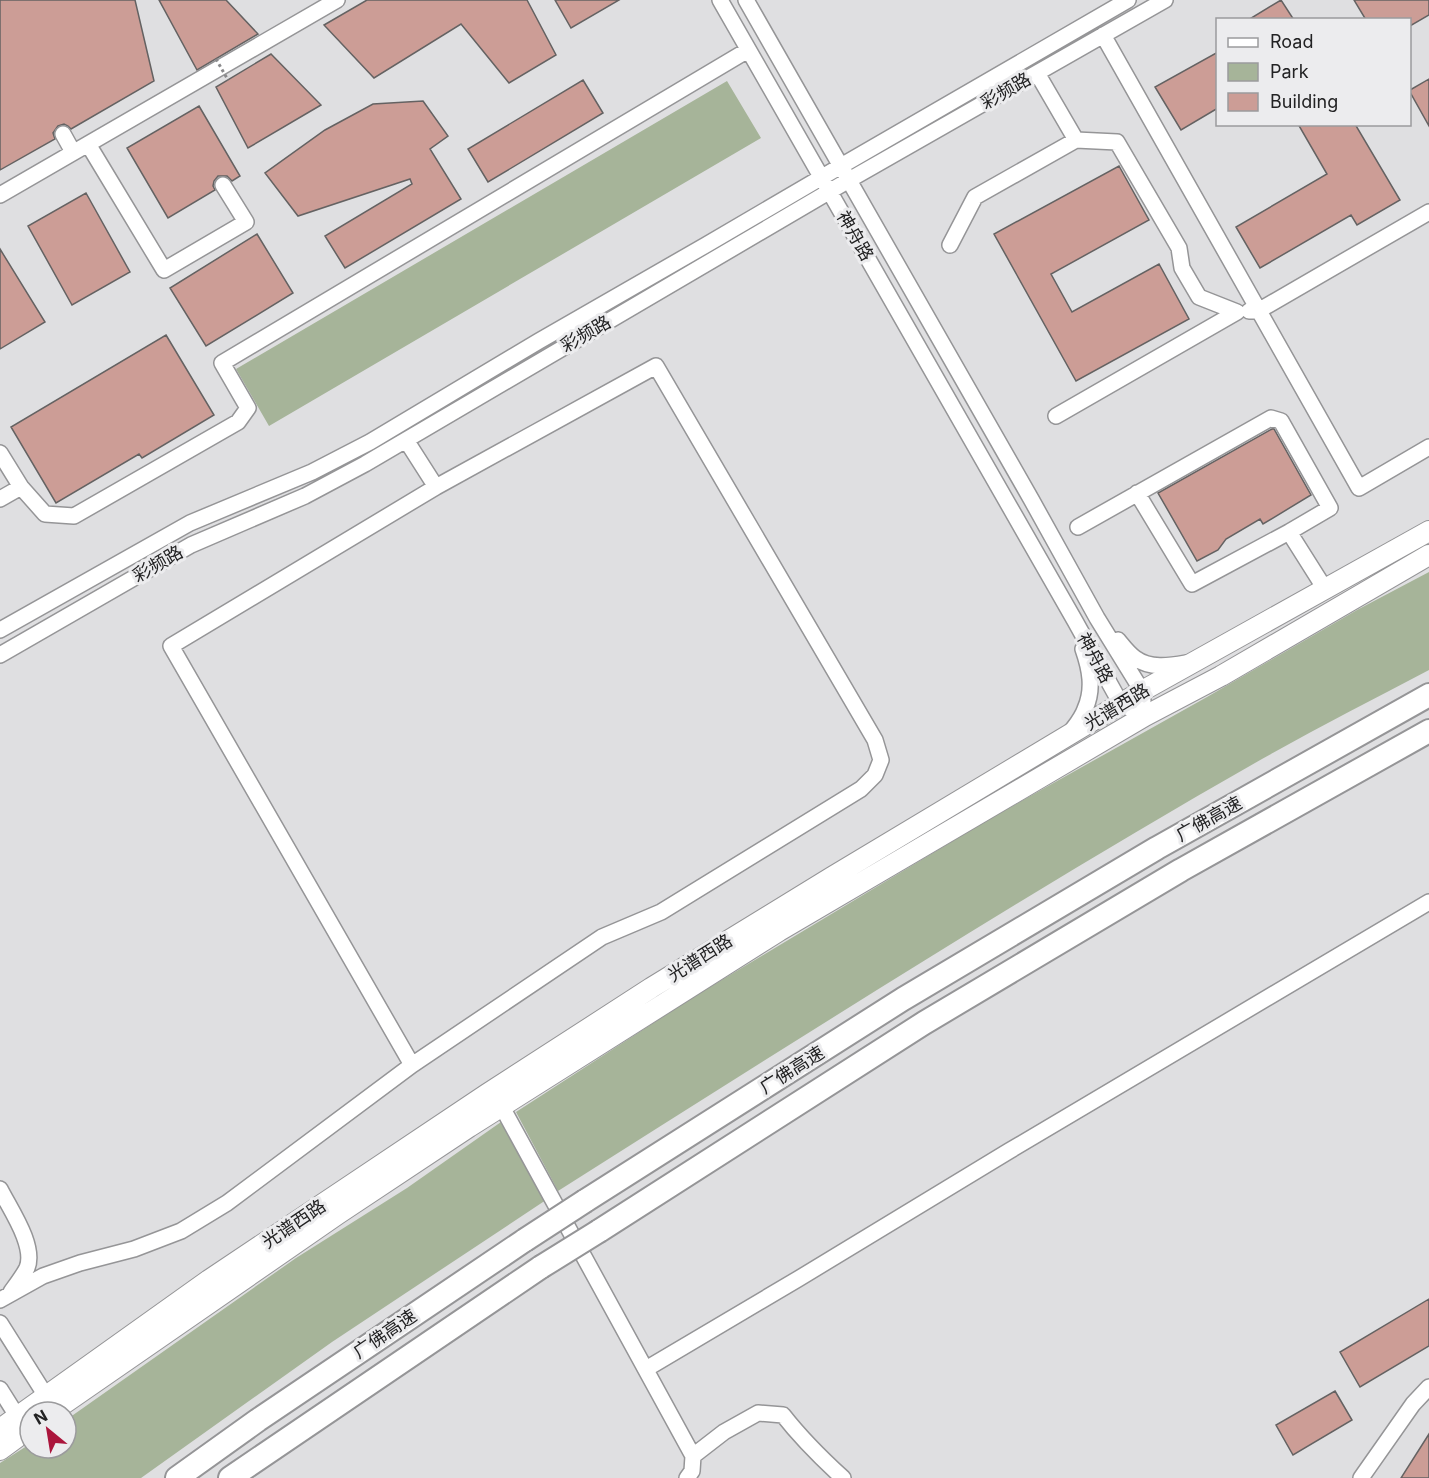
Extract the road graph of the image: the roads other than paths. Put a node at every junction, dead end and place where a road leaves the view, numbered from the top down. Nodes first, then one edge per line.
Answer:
1 (337, 0) edge
2 (720, 0) edge
3 (746, 0) edge
4 (1128, 0) edge
5 (1165, 0) edge
6 (1103, 35) junction
7 (748, 50) junction
8 (1037, 73) junction
9 (63, 134) dead end
10 (1076, 140) junction
11 (88, 144) junction
12 (73, 152) junction
13 (841, 166) junction
14 (821, 177) junction
15 (849, 180) junction
16 (223, 185) dead end
17 (829, 192) junction
18 (0, 195) edge
19 (1429, 212) edge
20 (950, 245) dead end
21 (1258, 311) junction
22 (1237, 312) junction
23 (1056, 416) dead end
24 (406, 440) junction
25 (1429, 447) edge
26 (3, 463) edge
27 (436, 487) junction
28 (21, 488) junction
29 (1137, 493) junction
30 (0, 499) edge
31 (1078, 527) dead end
32 (1429, 531) edge
33 (1289, 532) junction
34 (1429, 555) edge
35 (1326, 589) junction
36 (1097, 618) junction
37 (1075, 621) junction
38 (0, 630) edge
39 (0, 655) edge
40 (1194, 662) junction
41 (1142, 691) junction
42 (1429, 695) edge
43 (1121, 704) junction
44 (1145, 716) junction
45 (1429, 730) edge
46 (1069, 735) junction
47 (1429, 902) edge
48 (412, 1065) junction
49 (502, 1107) junction
50 (0, 1189) edge
51 (5, 1297) edge
52 (0, 1323) edge
53 (646, 1368) junction
54 (1429, 1387) edge
55 (0, 1389) edge
56 (47, 1400) edge
57 (54, 1400) edge
58 (55, 1400) edge
59 (18, 1414) edge
60 (18, 1424) edge
61 (0, 1429) edge
62 (18, 1429) edge
63 (0, 1450) edge
64 (693, 1455) junction
65 (177, 1478) edge
66 (230, 1478) edge
67 (687, 1478) edge
68 (843, 1478) edge
69 (1361, 1478) edge

1 - 11 street
2 - 7 street, 神舟路
3 - 13 street, 神舟路
4 - 13 street, 彩频路
5 - 6 street, 彩频路
6 - 8 street, 彩频路
6 - 21 street
7 - 14 street, 神舟路
7 - 28 street
8 - 10 street
8 - 15 street, 彩频路
9 - 12 street
10 - 20 street
10 - 22 street
11 - 12 street
11 - 16 street
12 - 18 street
13 - 14 street, 彩频路
13 - 15 street, 神舟路
14 - 17 street, 神舟路
14 - 38 street, 彩频路
15 - 17 street, 彩频路
15 - 36 street, 神舟路
17 - 24 street, 彩频路
17 - 37 street, 神舟路
19 - 21 street
21 - 22 street
21 - 25 street
22 - 23 street
24 - 27 street
24 - 39 street, 彩频路
26 - 28 street
27 - 48 street
27 - 48 street
28 - 30 street
29 - 31 street
29 - 33 street
29 - 33 street
32 - 35 main road, 光谱西路
33 - 35 street
34 - 44 main road, 光谱西路
35 - 40 main road, 光谱西路
36 - 40 street
36 - 41 street, 神舟路
37 - 43 street, 神舟路
37 - 46 street
40 - 41 main road, 光谱西路
41 - 43 main road, 光谱西路
41 - 44 street, 神舟路
42 - 65 highway, 广佛高速, bridge
43 - 44 street, 神舟路
43 - 46 main road, 光谱西路
44 - 49 main road, 光谱西路
45 - 66 highway, 广佛高速, bridge
46 - 57 main road, 光谱西路
47 - 53 street
48 - 51 street
49 - 53 street
49 - 58 main road, 光谱西路
50 - 51 street
52 - 56 street
53 - 64 street
54 - 69 street
55 - 59 street
60 - 61 main road, 光谱西路
62 - 63 main road
64 - 67 street
64 - 68 street

